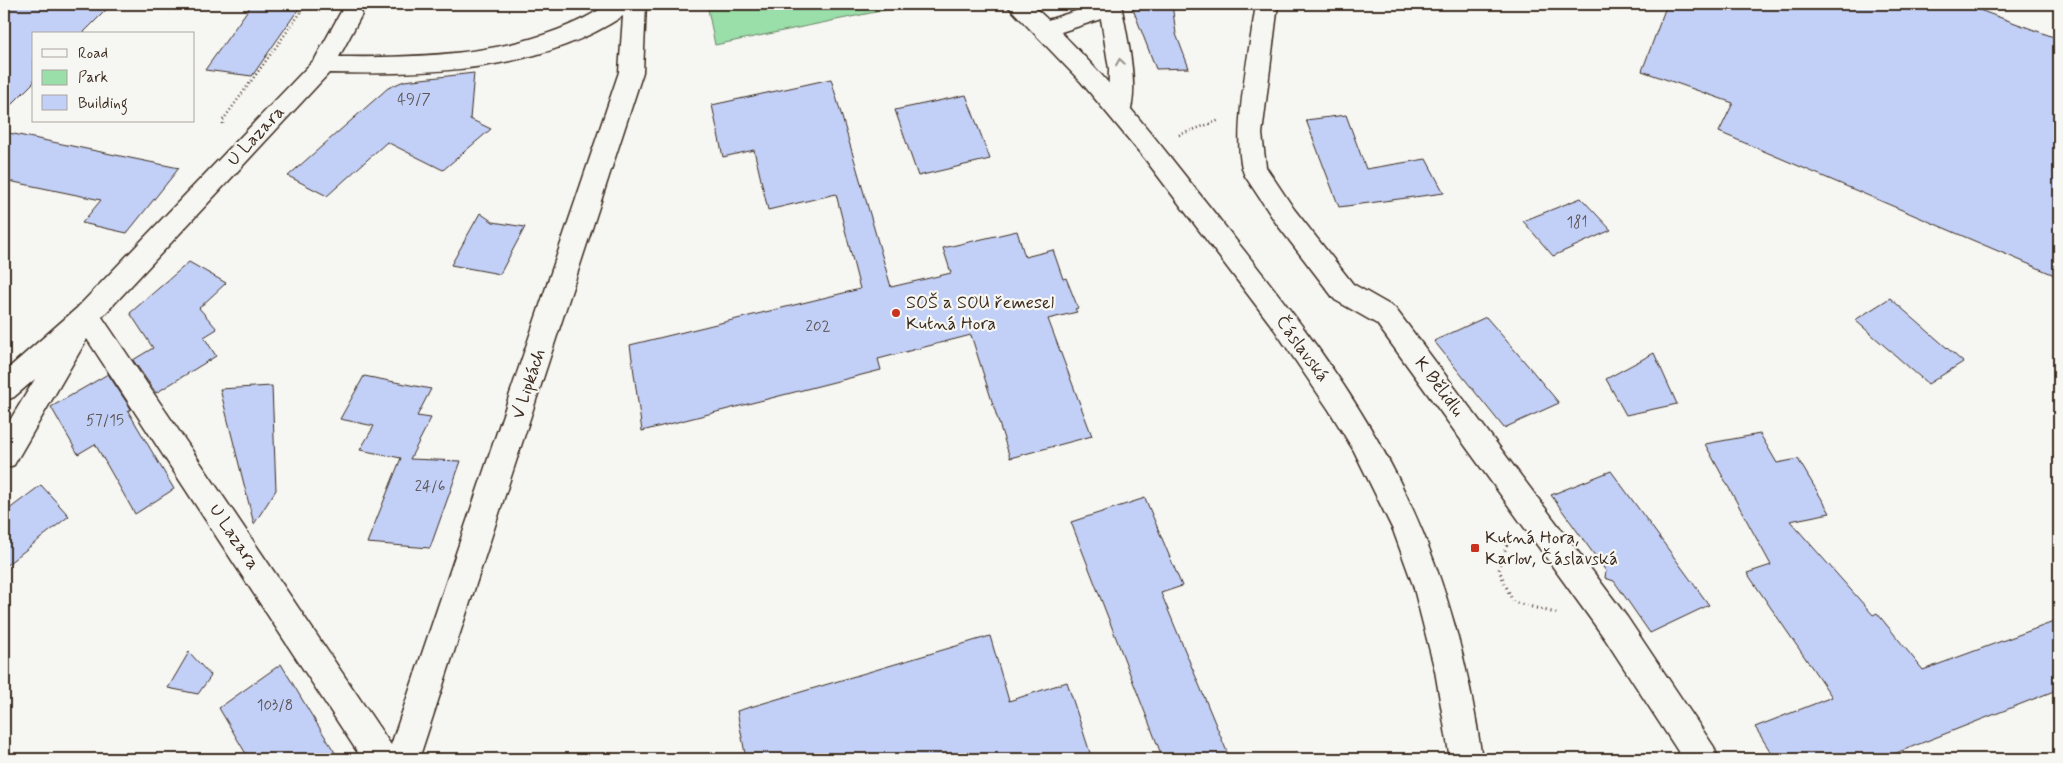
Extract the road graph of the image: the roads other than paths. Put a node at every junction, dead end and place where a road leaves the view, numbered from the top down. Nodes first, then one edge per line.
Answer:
1 (625, 4) edge
2 (635, 4) edge
3 (1017, 4) edge
4 (1267, 4) edge
5 (1110, 6) edge
6 (351, 14) dead end
7 (1046, 29) junction
8 (323, 65) junction
9 (1120, 110) junction
10 (86, 316) junction
11 (4, 390) edge
12 (4, 456) edge
13 (381, 759) edge
14 (403, 759) edge
15 (1466, 759) edge
16 (1702, 759) edge

1 - 8 street
2 - 14 street, V Lipkách
3 - 7 street, Čáslavská
4 - 16 street, K Bělidlu
5 - 7 street
9 -> 5 street
6 - 8 street, U Lazara
7 - 9 street, Čáslavská
8 - 10 street, U Lazara
9 - 15 street, Čáslavská
10 - 11 street, U Lazara
10 - 12 street, U Lazara
10 - 13 street, U Lazara

